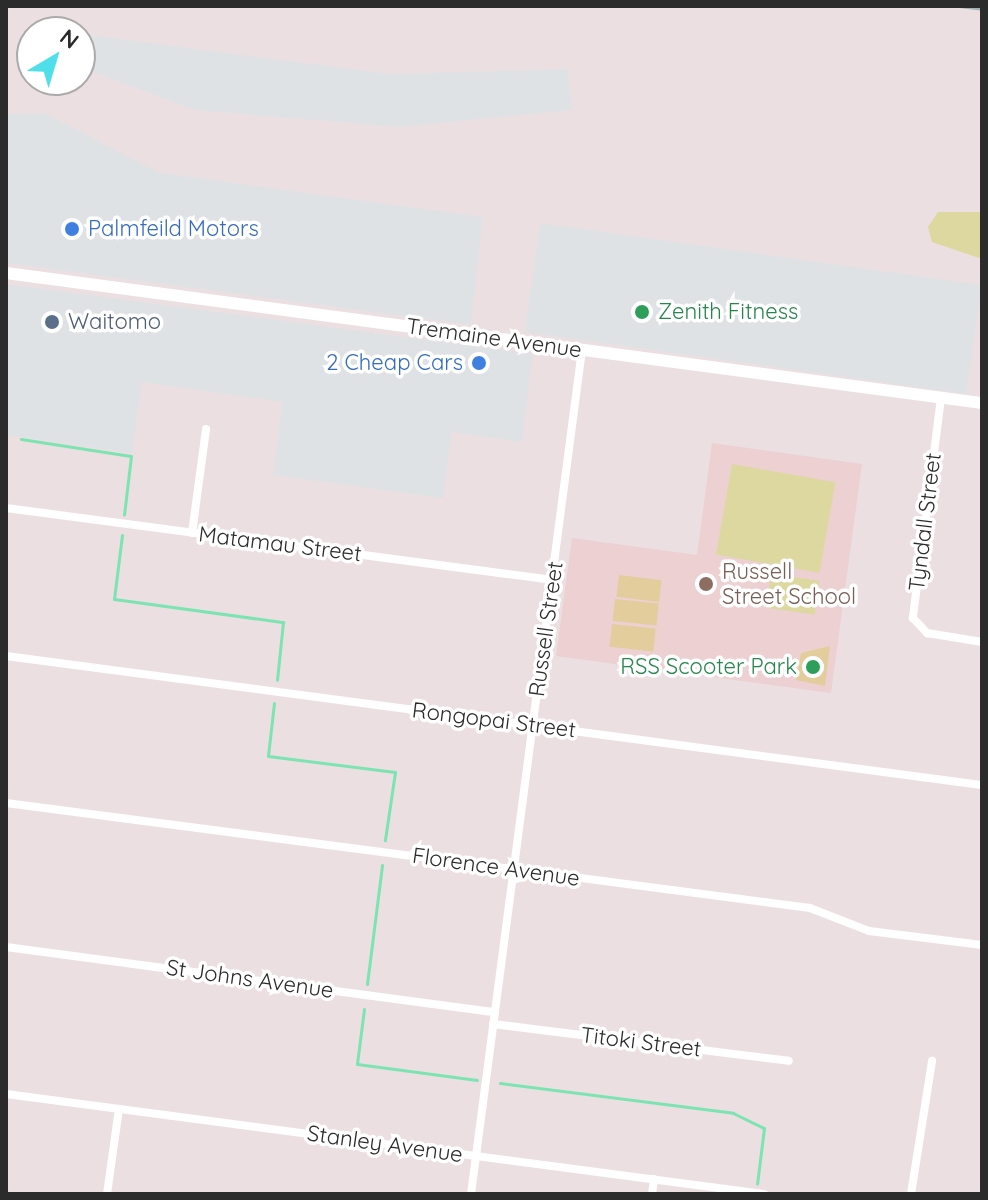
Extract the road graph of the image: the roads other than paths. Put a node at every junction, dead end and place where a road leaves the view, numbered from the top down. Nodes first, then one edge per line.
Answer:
1 (6, 273) edge
2 (582, 350) junction
3 (941, 398) junction
4 (982, 403) edge
5 (206, 429) dead end
6 (6, 508) edge
7 (192, 533) junction
8 (553, 580) junction
9 (982, 642) edge
10 (6, 656) edge
11 (533, 726) junction
12 (982, 785) edge
13 (6, 803) edge
14 (514, 870) junction
15 (982, 945) edge
16 (6, 947) edge
17 (495, 1012) junction
18 (493, 1024) junction
19 (789, 1061) dead end
20 (932, 1061) dead end
21 (6, 1094) edge
22 (119, 1109) junction
23 (476, 1156) junction
24 (654, 1179) junction
25 (107, 1194) edge
26 (471, 1194) edge
27 (652, 1194) edge
28 (764, 1194) edge
29 (911, 1194) edge

1 - 2 main road, Tremaine Avenue
2 - 3 main road, Tremaine Avenue
2 - 8 street, Russell Street
3 - 4 main road, Tremaine Avenue
3 - 9 street, Tyndall Street
5 - 7 street
6 - 7 street, Matamau Street
7 - 8 street, Matamau Street
8 - 11 street, Russell Street
10 - 11 street, Rongopai Street
11 - 12 street, Rongopai Street
11 - 14 street, Russell Street
13 - 14 street, Florence Avenue
14 - 15 street, Florence Avenue
14 - 17 street, Russell Street
16 - 17 street, St Johns Avenue
17 - 18 street, Russell Street
18 - 19 street, Titoki Street
18 - 23 street, Russell Street
20 - 29 street
21 - 22 street, Stanley Avenue
22 - 23 street, Stanley Avenue
22 - 25 street
23 - 24 street, Stanley Avenue
23 - 26 street, Russell Street
24 - 27 street
24 - 28 street, Stanley Avenue

